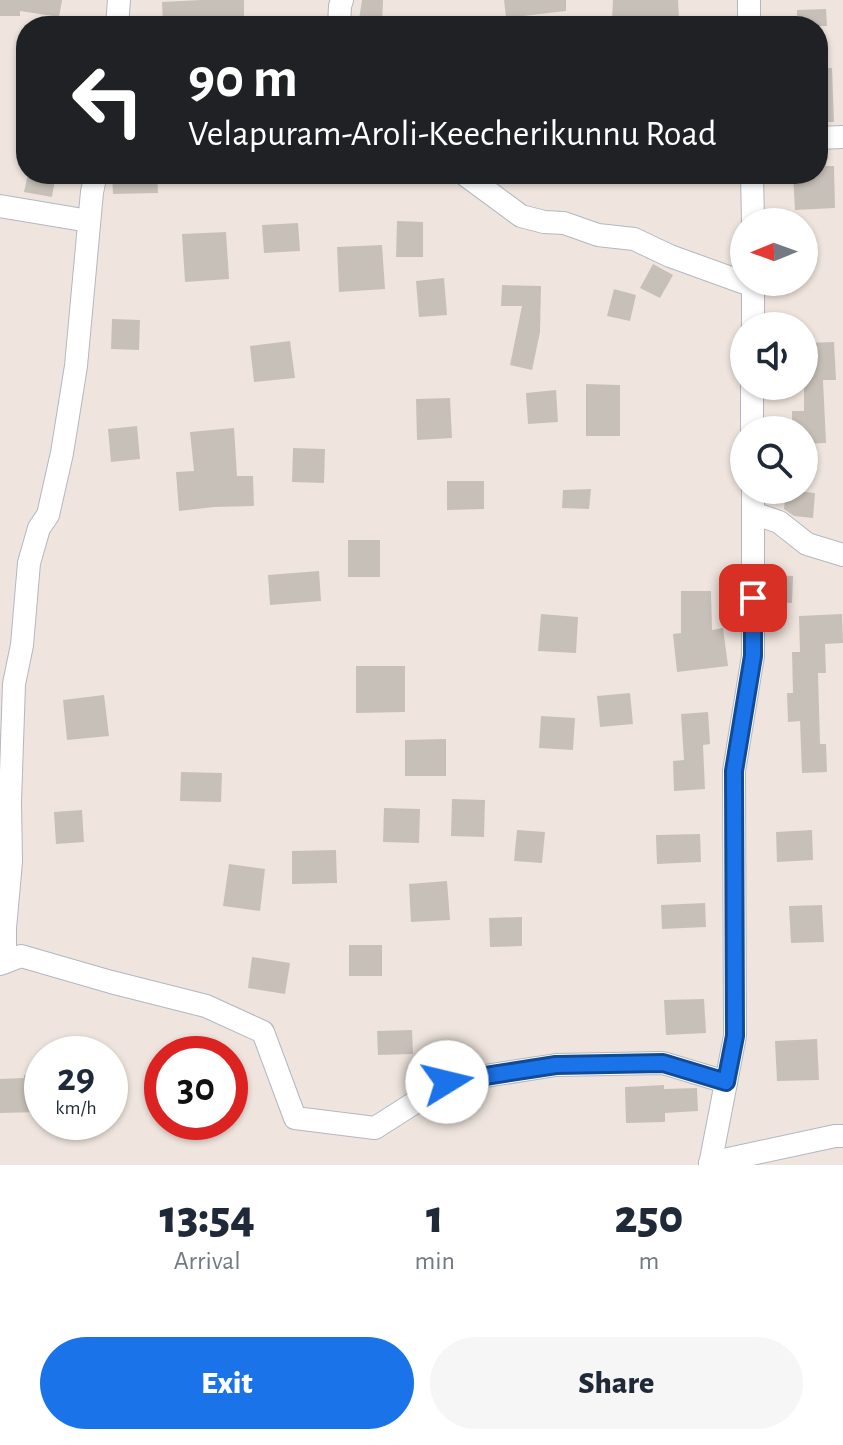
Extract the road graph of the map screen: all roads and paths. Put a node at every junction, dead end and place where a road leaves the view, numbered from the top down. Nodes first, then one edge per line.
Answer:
1 (94, 184) edge
2 (478, 184) edge
3 (752, 184) edge
4 (0, 206) edge
5 (753, 208) edge
6 (89, 221) junction
7 (730, 276) edge
8 (753, 504) edge
9 (757, 504) edge
10 (843, 555) edge
11 (2, 963) edge
12 (726, 1082) junction
13 (843, 1136) edge
14 (710, 1164) edge

1 - 6 street
2 - 7 street
3 - 5 street
4 - 6 street
6 - 11 street
8 - 12 street
9 - 10 street
11 - 12 street
12 - 14 street
13 - 14 street

